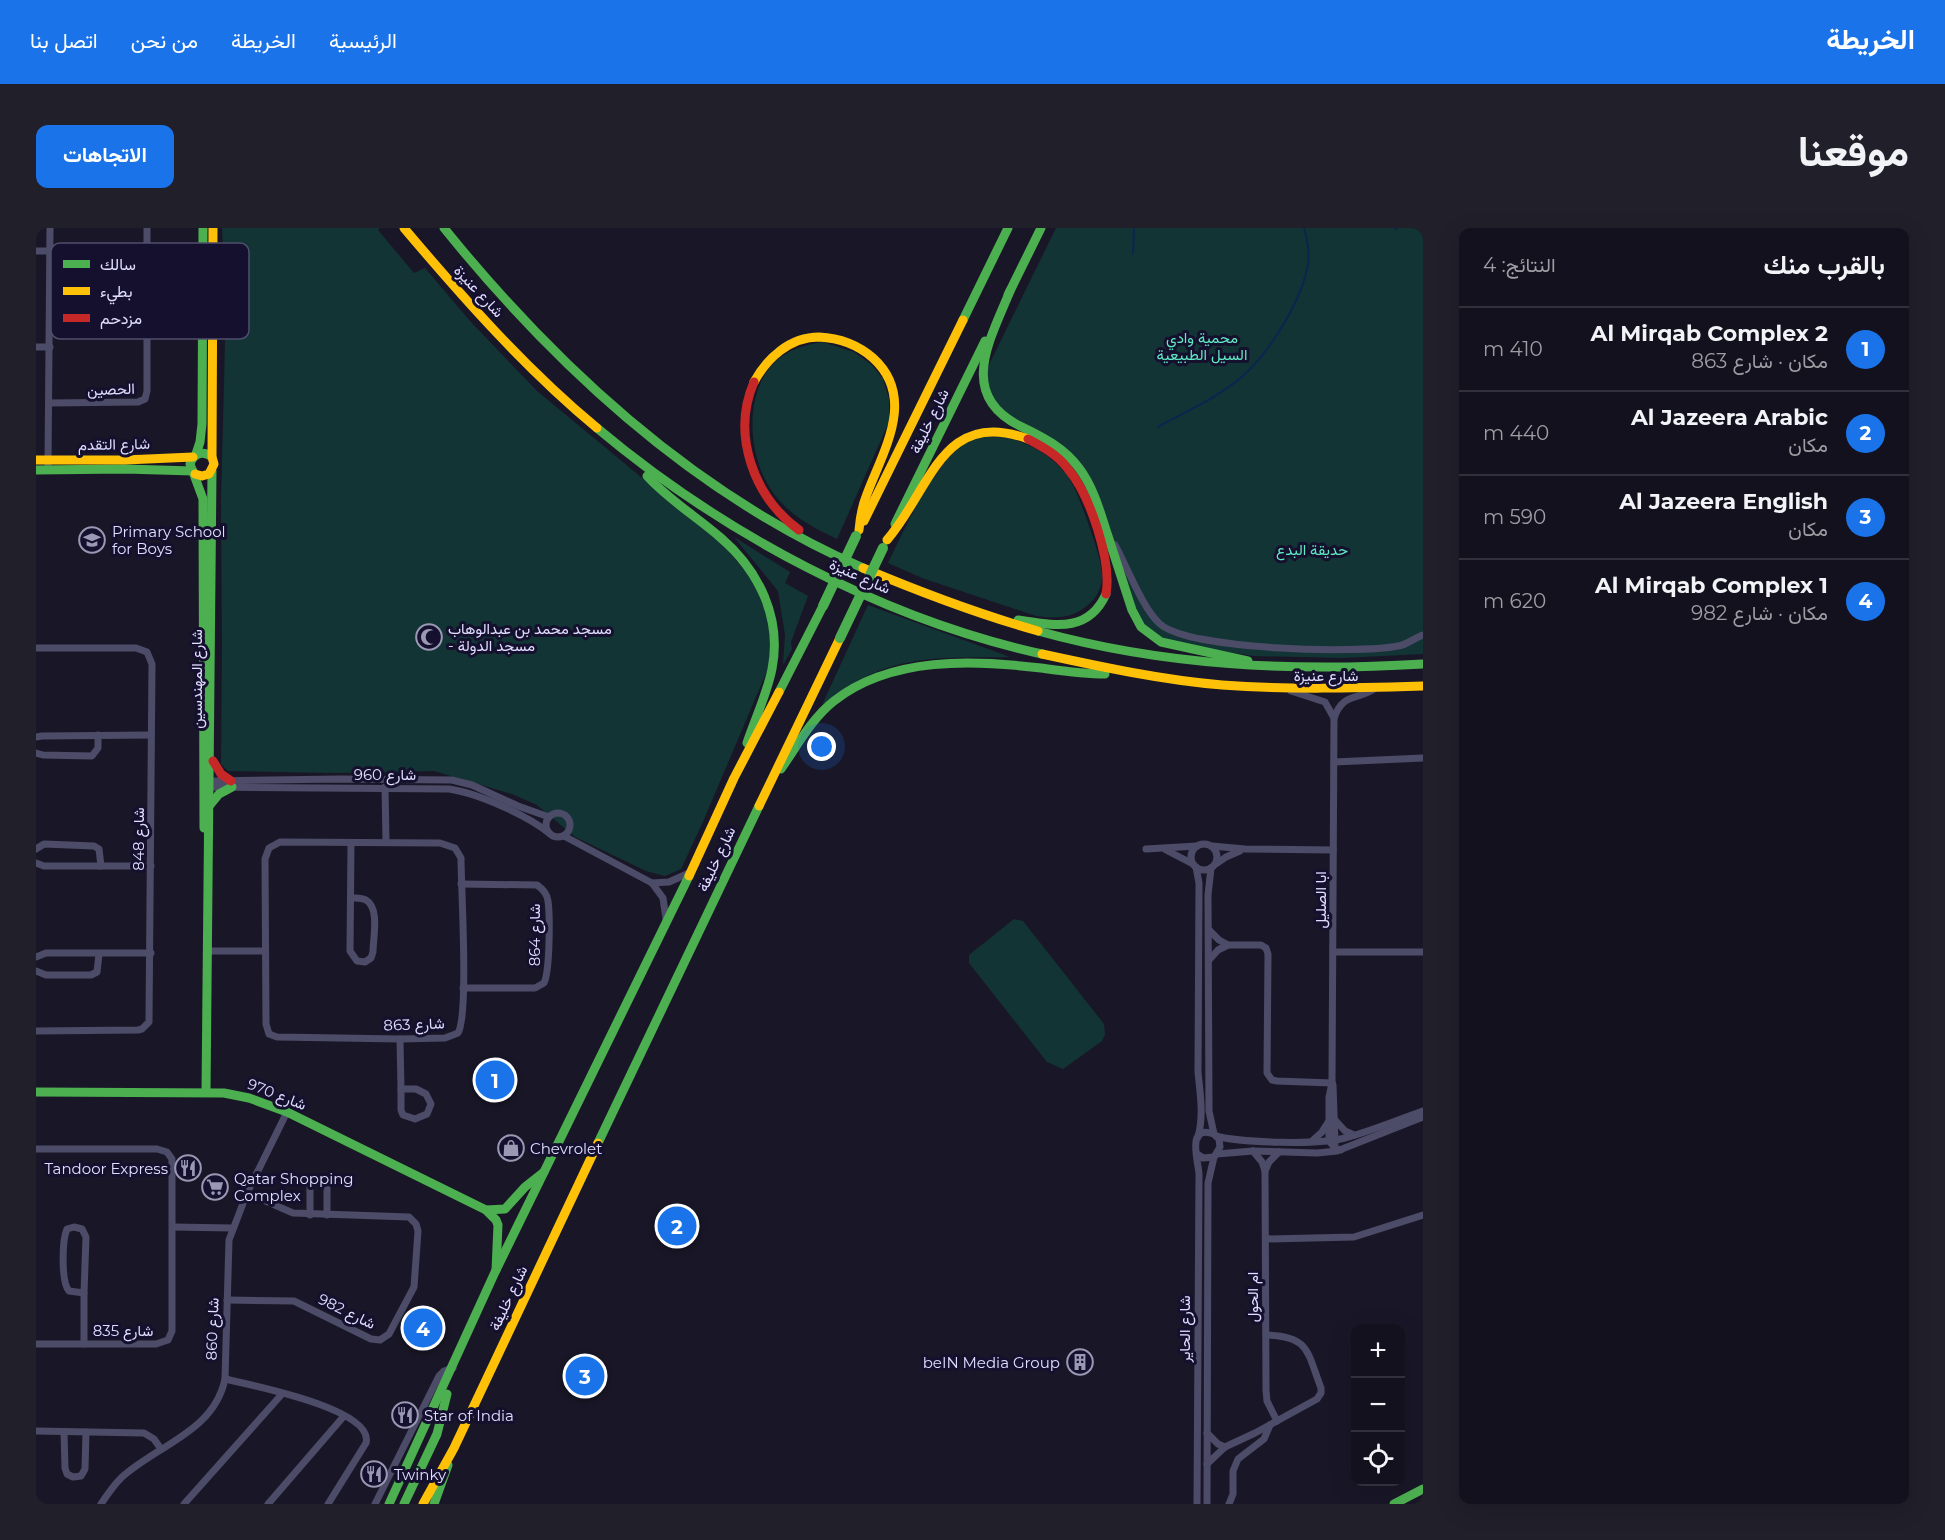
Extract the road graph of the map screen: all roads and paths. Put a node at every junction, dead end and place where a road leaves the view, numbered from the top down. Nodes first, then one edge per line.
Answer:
1 (50, 228) edge
2 (203, 228) edge
3 (213, 228) edge
4 (404, 228) edge
5 (444, 228) edge
6 (1008, 228) edge
7 (1041, 228) edge
8 (203, 243) edge
9 (213, 243) edge
10 (36, 251) edge
11 (50, 251) junction
12 (1010, 291) junction
13 (147, 339) edge
14 (202, 339) edge
15 (213, 339) edge
16 (36, 347) edge
17 (50, 347) junction
18 (49, 403) junction
19 (194, 456) junction
20 (212, 457) junction
21 (634, 459) junction
22 (36, 460) edge
23 (48, 465) junction
24 (36, 470) edge
25 (212, 471) junction
26 (194, 472) junction
27 (1106, 531) junction
28 (858, 533) junction
29 (885, 544) junction
30 (826, 550) junction
31 (981, 614) junction
32 (1423, 635) edge
33 (36, 648) edge
34 (1423, 664) edge
35 (1265, 667) junction
36 (1121, 672) junction
37 (1423, 686) edge
38 (1374, 689) junction
39 (1289, 690) junction
40 (1334, 718) junction
41 (98, 735) junction
42 (151, 735) junction
43 (36, 737) edge
44 (36, 753) edge
45 (211, 753) junction
46 (1423, 758) edge
47 (1334, 762) junction
48 (734, 778) junction
49 (231, 784) junction
50 (208, 785) junction
51 (386, 787) junction
52 (764, 794) junction
53 (210, 805) junction
54 (549, 817) junction
55 (549, 833) junction
56 (564, 836) junction
57 (386, 842) junction
58 (351, 843) junction
59 (1197, 846) junction
60 (1212, 846) junction
61 (36, 849) edge
62 (1146, 849) dead end
63 (1163, 849) junction
64 (1245, 849) junction
65 (1333, 850) junction
66 (36, 862) edge
67 (1194, 865) junction
68 (101, 866) junction
69 (151, 866) junction
70 (1213, 867) junction
71 (692, 871) junction
72 (652, 883) junction
73 (461, 884) junction
74 (207, 887) junction
75 (351, 898) junction
76 (666, 925) junction
77 (1208, 929) junction
78 (1228, 945) junction
79 (207, 951) junction
80 (265, 951) junction
81 (1333, 952) junction
82 (1423, 952) edge
83 (151, 953) junction
84 (99, 954) junction
85 (36, 957) edge
86 (1208, 961) junction
87 (36, 971) edge
88 (463, 988) junction
89 (36, 1030) edge
90 (400, 1039) junction
91 (1332, 1083) junction
92 (400, 1089) junction
93 (36, 1092) edge
94 (206, 1092) junction
95 (1423, 1111) edge
96 (287, 1112) junction
97 (1423, 1118) edge
98 (1332, 1121) junction
99 (1215, 1135) junction
100 (1354, 1135) junction
101 (1198, 1137) junction
102 (1312, 1141) junction
103 (1331, 1145) junction
104 (36, 1149) edge
105 (1253, 1151) junction
106 (1280, 1151) junction
107 (1197, 1154) junction
108 (1216, 1155) junction
109 (1265, 1171) junction
110 (544, 1172) junction
111 (247, 1193) junction
112 (513, 1201) junction
113 (486, 1209) junction
114 (310, 1215) junction
115 (327, 1215) junction
116 (1423, 1215) edge
117 (173, 1227) junction
118 (232, 1228) junction
119 (498, 1234) junction
120 (1266, 1239) junction
121 (496, 1270) junction
122 (84, 1293) junction
123 (227, 1300) junction
124 (1266, 1335) junction
125 (36, 1344) edge
126 (84, 1344) junction
127 (453, 1368) junction
128 (225, 1379) junction
129 (282, 1394) junction
130 (344, 1416) junction
131 (1274, 1423) junction
132 (36, 1431) edge
133 (64, 1432) junction
134 (86, 1432) junction
135 (1207, 1433) junction
136 (1225, 1447) junction
137 (454, 1448) junction
138 (161, 1449) junction
139 (1207, 1464) junction
140 (1423, 1489) edge
141 (101, 1504) edge
142 (184, 1504) edge
143 (268, 1504) edge
144 (328, 1504) edge
145 (375, 1504) edge
146 (389, 1504) edge
147 (404, 1504) edge
148 (423, 1504) edge
149 (434, 1504) edge
150 (1197, 1504) edge
151 (1207, 1504) edge
152 (1228, 1504) edge
153 (1396, 1504) edge

1 - 11 street
2 - 8 main road
3 - 9 main road
4 - 21 main road, شارع عنيزة
5 - 30 main road, شارع عنيزة
6 - 28 main road, شارع خليفة
7 - 12 main road, شارع خليفة
10 - 11 street
11 - 17 street
12 - 27 main road
12 - 29 main road, شارع خليفة
13 - 18 street, الحصين
14 - 19 main road
15 - 20 main road
16 - 17 street
17 - 18 street
18 - 23 street
19 - 20 main road
19 - 23 main road, شارع التقدم
19 - 26 main road
20 - 25 main road
21 - 36 main road, شارع عنيزة
21 - 48 main road
22 - 23 main road, شارع التقدم
23 - 24 main road, شارع التقدم
23 - 26 main road, شارع التقدم
25 - 26 main road
25 - 45 main road, شارع المهندسين
26 - 50 main road, شارع المهندسين
27 - 32 street, شارع عنيزة
27 - 35 main road
28 - 30 main road
28 - 48 main road, شارع خليفة, bridge
29 - 31 main road
29 - 52 main road, شارع خليفة, bridge
30 - 31 main road, شارع عنيزة
31 - 35 main road, شارع عنيزة
33 - 42 street, شارع 848
34 - 35 main road, شارع عنيزة
36 - 39 main road, شارع عنيزة
36 - 52 main road
37 - 38 main road, شارع عنيزة
38 - 39 main road, شارع عنيزة
38 - 40 street
39 - 40 street
40 - 47 street, ابا الصليل
41 - 42 street
41 - 43 street
41 - 44 street
42 - 69 street, شارع 848
45 - 49 main road
45 - 50 main road, شارع المهندسين
46 - 47 street
47 - 65 street, ابا الصليل
48 - 71 main road, شارع خليفة
49 - 50 street, شارع 960
49 - 51 street, شارع 960
49 - 53 main road
49 - 54 street, شارع 960
50 - 53 main road, شارع المهندسين
50 - 74 main road, شارع المهندسين
51 - 55 street, شارع 960
51 - 57 street
52 - 137 main road, شارع خليفة
53 - 74 main road, شارع المهندسين
54 - 55 street
54 - 56 street
55 - 56 street
56 - 72 street
57 - 58 street, شارع 863
57 - 73 street, شارع 863
58 - 75 street
58 - 80 street, شارع 863
59 - 60 street
59 - 63 street
59 - 67 street
60 - 64 street
60 - 70 street
61 - 68 street
62 - 63 street
63 - 67 street
64 - 65 street
64 - 70 street
65 - 81 street, ابا الصليل
66 - 68 street
67 - 70 street
67 - 101 street
68 - 69 street
69 - 83 street, شارع 848
70 - 77 street
71 - 72 street
71 - 76 main road, شارع خليفة
72 - 76 street
73 - 88 street, شارع 863
73 - 88 street, شارع 864
74 - 79 main road, شارع المهندسين
75 - 75 street
76 - 110 main road, شارع خليفة
77 - 78 street
77 - 86 street
78 - 86 street
78 - 91 street
79 - 80 street
79 - 94 main road, شارع المهندسين
80 - 90 street, شارع 863
81 - 82 street
81 - 91 street, ابا الصليل
83 - 84 street
83 - 89 street, شارع 848
84 - 85 street
84 - 87 street
86 - 99 street
88 - 90 street, شارع 863
90 - 92 street
91 - 98 street, ابا الصليل
92 - 92 street
93 - 94 main road, شارع 970
94 - 96 main road, شارع 970
95 - 100 street
96 - 111 street, شارع 860
96 - 113 main road, شارع 970
97 - 103 street
98 - 100 street
98 - 102 street
98 - 103 street, ابا الصليل
99 - 101 street
99 - 102 street
99 - 108 street
100 - 103 street
101 - 107 street
102 - 103 street
103 - 106 street
104 - 117 street, شارع 835
105 - 106 street
105 - 108 street
105 - 109 street
106 - 109 street
107 - 108 street
107 - 150 street, شارع الحاير
108 - 135 street, شارع الحاير
109 - 120 street, ام الحول
110 - 112 main road
110 - 121 main road, شارع خليفة
111 - 114 street, شارع 982
111 - 118 street, شارع 860
112 - 113 main road
112 - 119 main road
113 - 119 main road
114 - 115 street, شارع 982
114 - 115 street
115 - 123 street, شارع 982
116 - 120 street
117 - 118 street
117 - 126 street, شارع 835
118 - 123 street, شارع 860
119 - 121 main road
120 - 124 street, ام الحول
121 - 127 main road, شارع خليفة
122 - 122 street
122 - 126 street
123 - 128 street, شارع 860
124 - 131 street, ام الحول
124 - 131 street
125 - 126 street, شارع 835
127 - 145 street, شارع خليفة
127 - 146 main road, شارع خليفة
127 - 147 main road
128 - 129 street
128 - 138 street, شارع 860
129 - 130 street
129 - 142 street
130 - 143 street
130 - 144 street
131 - 136 street
131 - 152 street
132 - 133 street
133 - 134 street
133 - 134 street
134 - 138 street
135 - 136 street
135 - 139 street, شارع الحاير
136 - 139 street
137 - 148 main road, شارع خليفة
137 - 149 main road
138 - 141 street, شارع 860
139 - 151 street, شارع الحاير
140 - 153 main road

